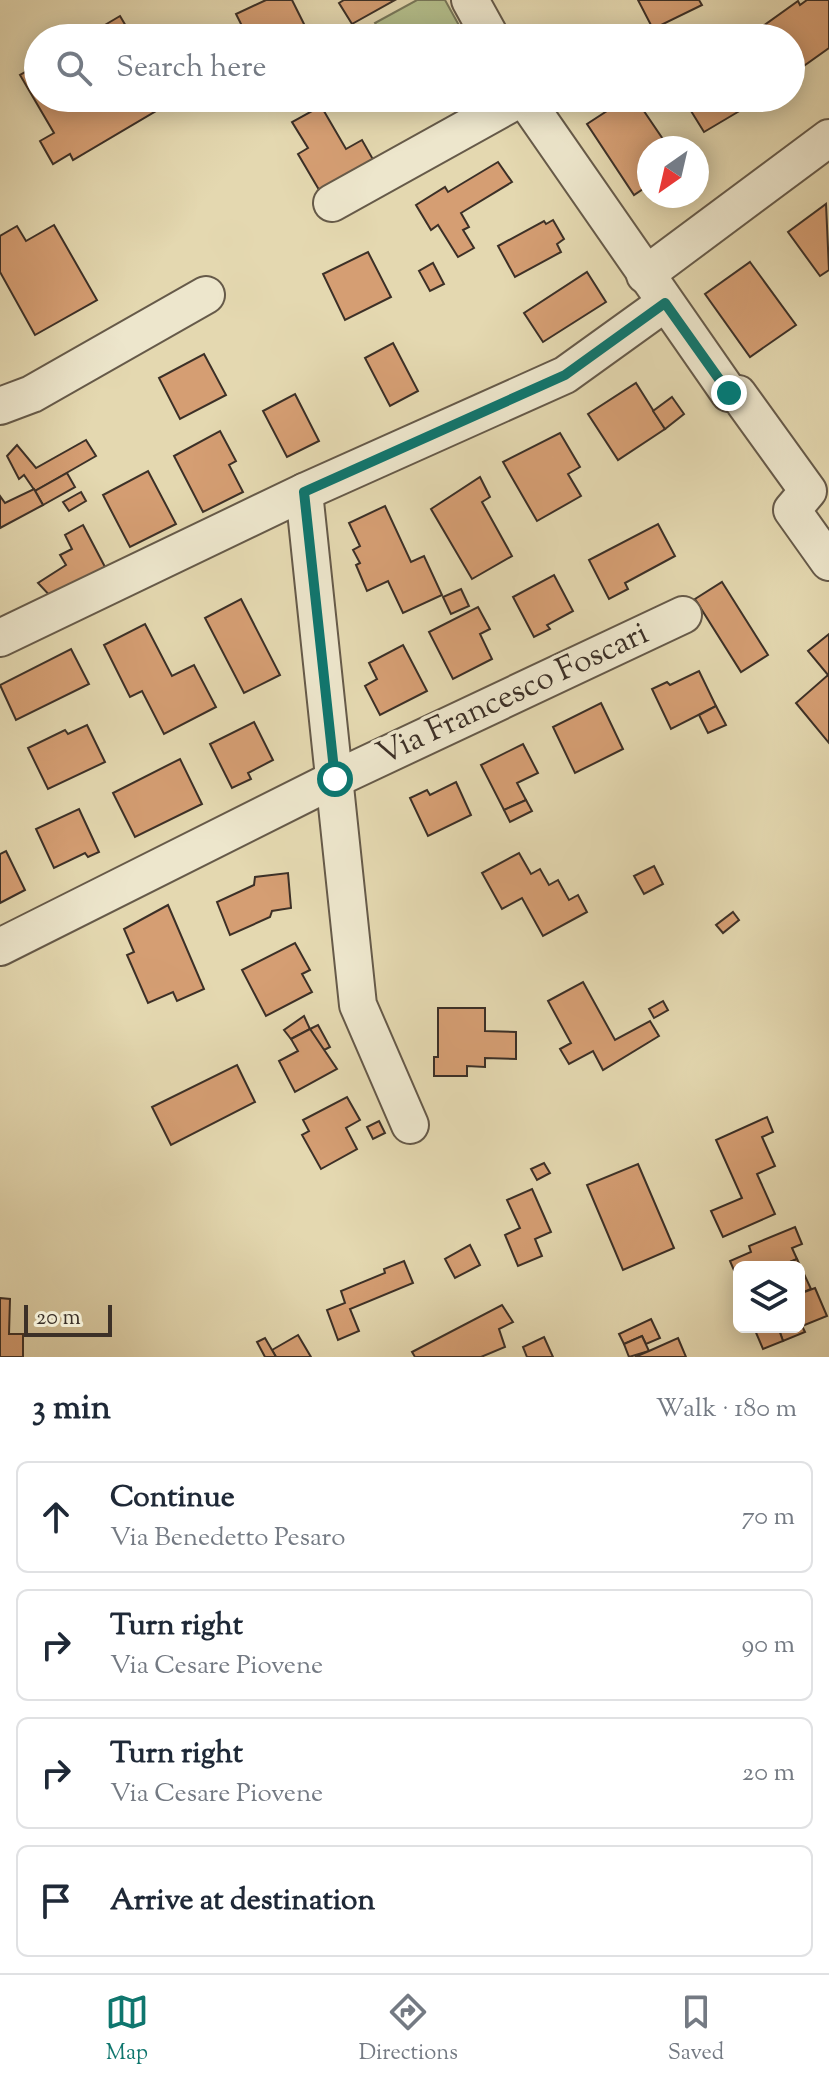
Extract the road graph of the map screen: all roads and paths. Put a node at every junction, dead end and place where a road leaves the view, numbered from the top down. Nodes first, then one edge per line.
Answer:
1 (470, 0) edge
2 (483, 24) edge
3 (497, 112) edge
4 (532, 112) edge
5 (829, 138) edge
6 (332, 203) dead end
7 (655, 289) junction
8 (206, 295) dead end
9 (0, 406) edge
10 (304, 492) junction
11 (829, 562) edge
12 (683, 615) dead end
13 (0, 638) edge
14 (335, 779) junction
15 (0, 947) edge
16 (410, 1125) dead end

1 - 2 street
3 - 6 street
4 - 7 street
5 - 7 street
7 - 10 street
7 - 11 street
8 - 9 street
10 - 13 street
10 - 14 street
12 - 14 street, Via Francesco Foscari
14 - 15 street, Via Francesco Foscari
14 - 16 street

